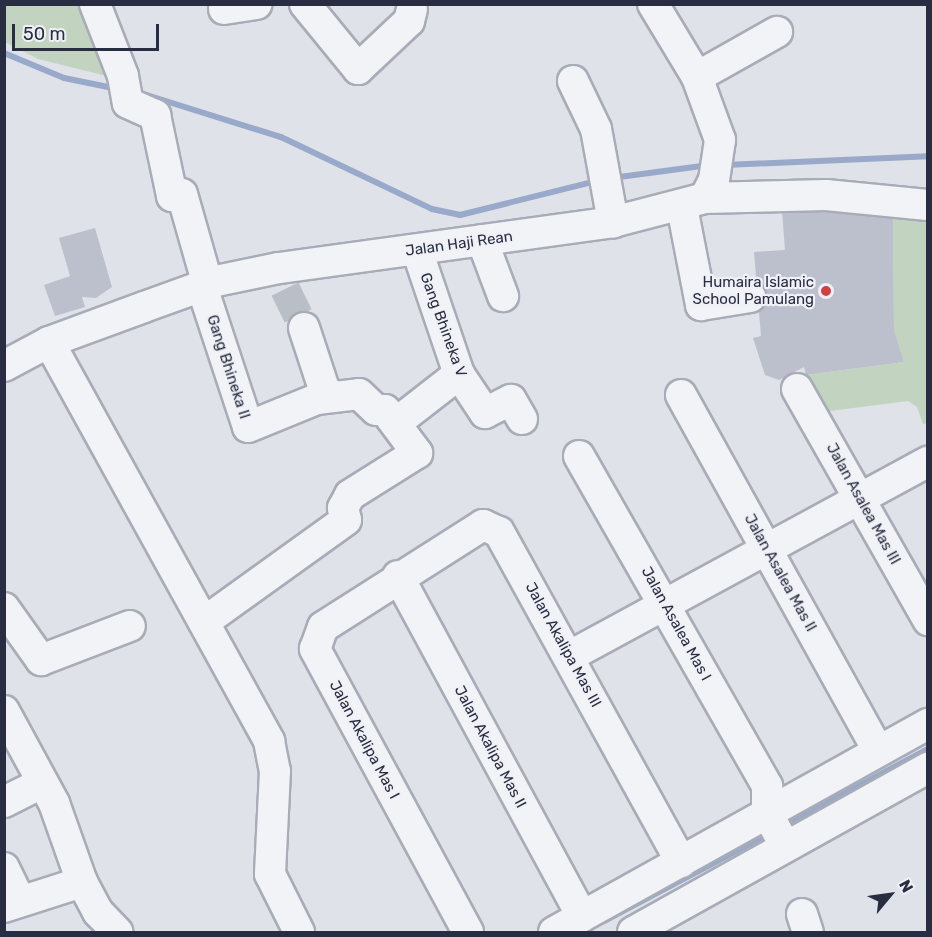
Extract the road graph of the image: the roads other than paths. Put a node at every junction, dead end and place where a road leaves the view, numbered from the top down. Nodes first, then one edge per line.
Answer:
1 (94, 4) edge
2 (257, 4) edge
3 (305, 4) edge
4 (653, 4) edge
5 (419, 6) edge
6 (224, 9) dead end
7 (777, 32) dead end
8 (697, 77) junction
9 (573, 81) dead end
10 (705, 185) junction
11 (927, 206) edge
12 (614, 222) junction
13 (482, 240) junction
14 (417, 250) junction
15 (205, 286) junction
16 (503, 296) dead end
17 (750, 297) dead end
18 (304, 328) tunnel mouth
19 (49, 342) junction
20 (4, 366) edge
21 (459, 374) junction
22 (797, 389) dead end
23 (331, 395) junction
24 (681, 395) dead end
25 (522, 419) dead end
26 (396, 423) junction
27 (579, 456) dead end
28 (927, 462) edge
29 (861, 498) junction
30 (768, 549) junction
31 (398, 576) junction
32 (666, 605) junction
33 (4, 608) edge
34 (927, 620) edge
35 (204, 622) junction
36 (130, 626) dead end
37 (570, 656) junction
38 (4, 711) edge
39 (927, 724) edge
40 (878, 751) junction
41 (927, 768) edge
42 (42, 783) junction
43 (4, 802) edge
44 (775, 802) junction
45 (795, 840) junction
46 (681, 862) junction
47 (4, 868) edge
48 (82, 882) junction
49 (12, 904) edge
50 (582, 917) junction
51 (288, 930) edge
52 (117, 933) edge
53 (468, 933) edge
54 (554, 933) edge
55 (633, 933) edge

1 - 15 street, Gang Bhineka II
2 - 6 street
3 - 5 street
4 - 8 street
7 - 8 street
8 - 10 street
9 - 12 street
10 - 11 street, Jalan Haji Rean
10 - 12 street, Jalan Haji Rean
10 - 17 street
12 - 13 street, Jalan Haji Rean
13 - 14 street, Jalan Haji Rean
13 - 16 street
14 - 15 street, Jalan Haji Rean
14 - 21 street, Gang Bhineka V
15 - 19 street, Jalan Haji Rean
15 - 23 street, Gang Bhineka II
18 - 23 street
19 - 20 street, Jalan Haji Rean
19 - 35 street
21 - 25 street, Gang Bhineka V
21 - 26 street
22 - 29 street, Jalan Asalea Mas III
23 - 26 street, Gang Bhineka II
24 - 30 street, Jalan Asalea Mas II
26 - 35 street, Gang Bhineka II
27 - 32 street, Jalan Asalea Mas I
28 - 29 street
29 - 30 street
29 - 34 street, Jalan Asalea Mas III
30 - 32 street
30 - 40 street, Jalan Asalea Mas II
31 - 37 street, Jalan Akalipa Mas III
31 - 50 street, Jalan Akalipa Mas II
31 - 53 street, Jalan Akalipa Mas I
32 - 37 street
32 - 44 street, Jalan Asalea Mas I
33 - 36 street
35 - 51 street
37 - 46 street, Jalan Akalipa Mas III
38 - 42 street
39 - 40 street
40 - 44 street
41 - 45 street
42 - 43 street
42 - 48 street
44 - 45 street, Jalan Asalea Mas I
44 - 46 street
45 - 55 street
46 - 50 street
47 - 49 street
48 - 49 street
48 - 52 street
50 - 54 street

